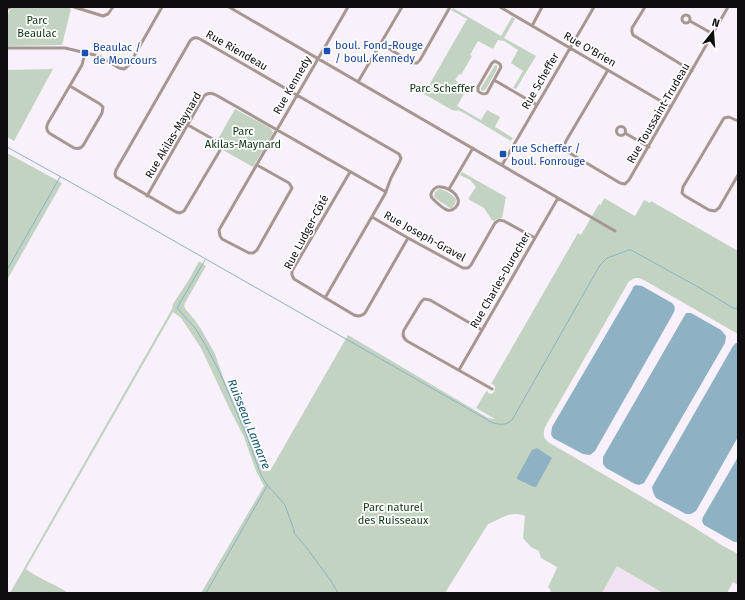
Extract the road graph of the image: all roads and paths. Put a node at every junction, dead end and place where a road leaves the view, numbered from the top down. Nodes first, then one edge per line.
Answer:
1 (11, 7) edge
2 (74, 7) edge
3 (113, 7) edge
4 (162, 7) edge
5 (229, 7) edge
6 (238, 7) edge
7 (348, 7) edge
8 (402, 7) edge
9 (450, 7) edge
10 (500, 7) edge
11 (542, 7) edge
12 (594, 7) edge
13 (644, 7) edge
14 (728, 7) edge
15 (7, 9) edge
16 (236, 11) junction
17 (690, 21) dead end
18 (532, 26) junction
19 (713, 34) junction
20 (380, 44) junction
21 (7, 48) edge
22 (570, 48) junction
23 (85, 53) junction
24 (318, 59) junction
25 (608, 70) junction
26 (692, 71) junction
27 (494, 80) junction
28 (358, 82) junction
29 (70, 86) junction
30 (297, 95) junction
31 (537, 105) junction
32 (671, 107) junction
33 (738, 121) edge
34 (188, 125) junction
35 (277, 130) junction
36 (625, 133) dead end
37 (648, 147) junction
38 (473, 148) junction
39 (257, 165) junction
40 (502, 165) junction
41 (350, 172) junction
42 (738, 175) edge
43 (449, 189) junction
44 (386, 192) junction
45 (147, 196) junction
46 (558, 198) junction
47 (372, 217) junction
48 (615, 231) dead end
49 (408, 238) junction
50 (535, 238) junction
51 (325, 298) junction
52 (482, 330) junction
53 (459, 370) junction
54 (492, 389) dead end

1 - 15 street
2 - 3 street
4 - 23 street
5 - 16 street
6 - 16 street
7 - 24 street, Rue Kennedy
8 - 20 street
9 - 20 street
10 - 18 street, Rue O'Brien
11 - 18 street
12 - 22 street, Rue Scheffer
13 - 26 street
14 - 19 street, Rue Toussaint-Trudeau
16 - 24 street
17 - 19 street
18 - 22 street, Rue O'Brien
19 - 26 street, Rue Toussaint-Trudeau
20 - 28 street
21 - 23 street
22 - 25 street, Rue O'Brien
22 - 31 street, Rue Scheffer
23 - 29 street
24 - 28 street
24 - 30 street, Rue Kennedy
25 - 32 street, Rue O'Brien
25 - 37 street, Rue Toussaint-Trudeau
26 - 32 street, Rue Toussaint-Trudeau
27 - 27 street
27 - 31 street
28 - 38 street
29 - 29 street
30 - 35 street, Rue Kennedy
30 - 44 street, Rue Riendeau
30 - 45 street, Rue Riendeau
31 - 40 street, Rue Scheffer
32 - 37 street, Rue Toussaint-Trudeau
33 - 42 street
34 - 35 street, Rue Akilas-Maynard
34 - 45 street, Rue Akilas-Maynard
34 - 45 street
35 - 39 street, Rue Kennedy
35 - 41 street, Rue Akilas-Maynard
36 - 37 street
38 - 40 street
38 - 43 street
39 - 39 street, Rue Kennedy
40 - 46 street
41 - 44 street, Rue Akilas-Maynard
41 - 51 street, Rue Ludger-Côté
43 - 43 street
44 - 47 street
46 - 48 street
46 - 50 street, Rue Charles-Durocher
47 - 49 street, Rue Joseph-Gravel
47 - 51 street
49 - 50 street, Rue Joseph-Gravel
49 - 51 street, Rue Ludger-Côté
50 - 52 street, Rue Charles-Durocher
52 - 53 street, Rue Charles-Durocher
52 - 53 street
53 - 54 street

